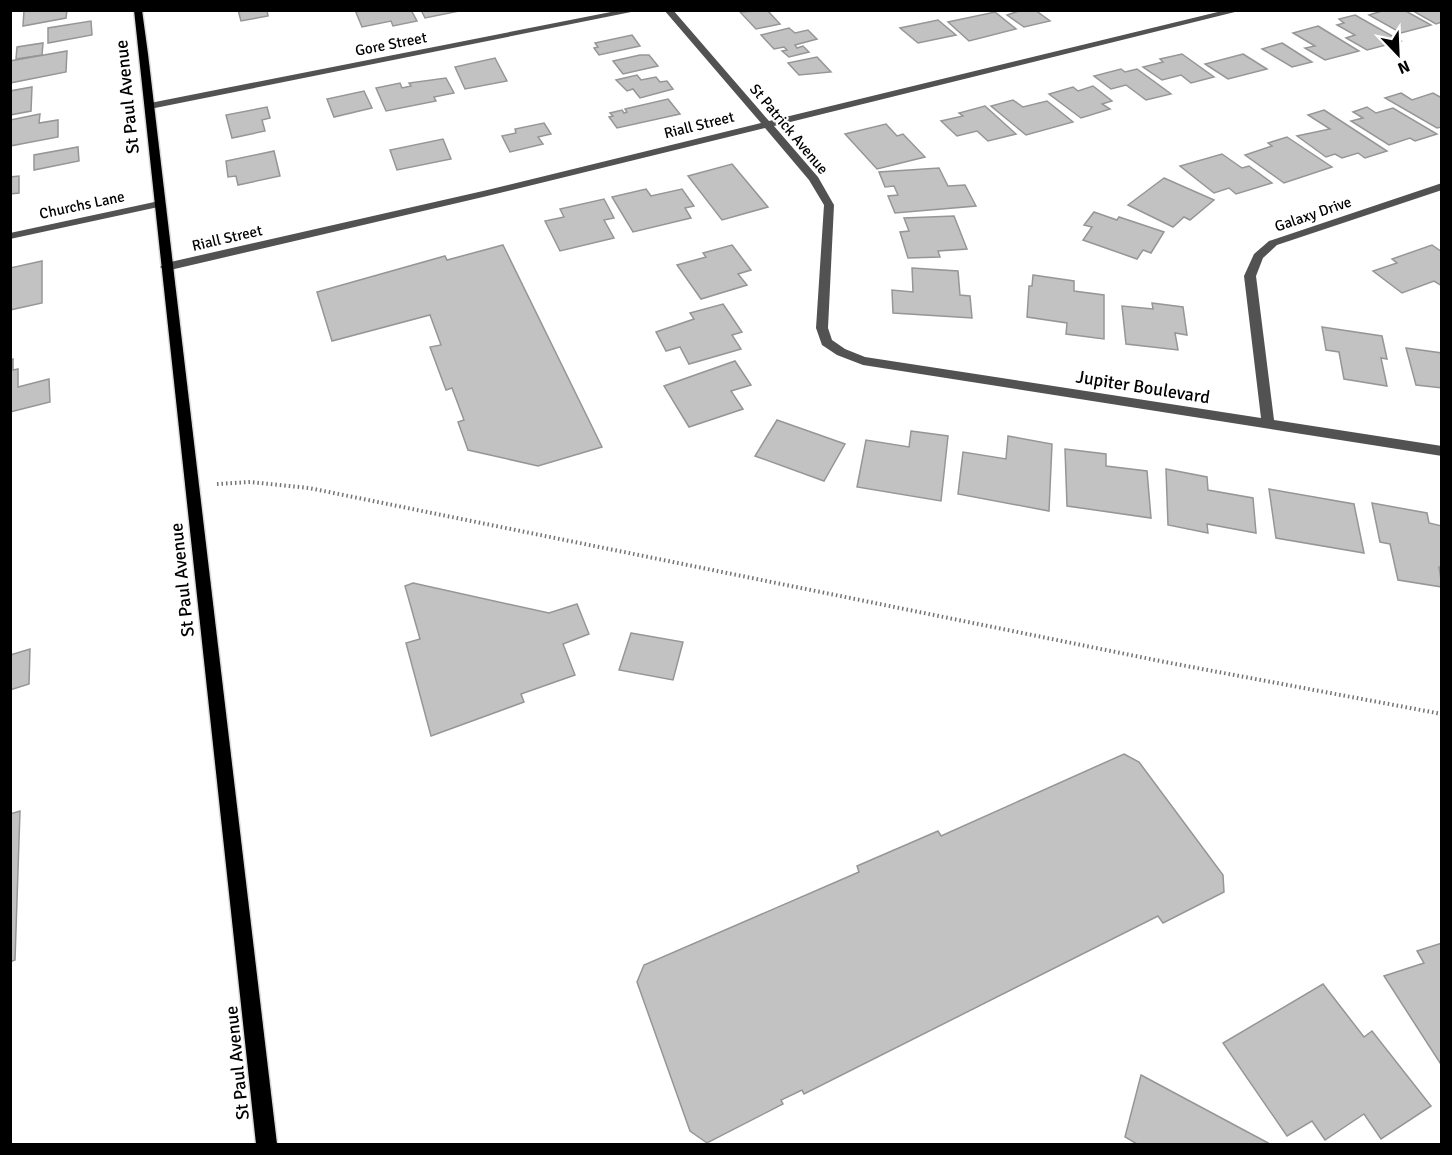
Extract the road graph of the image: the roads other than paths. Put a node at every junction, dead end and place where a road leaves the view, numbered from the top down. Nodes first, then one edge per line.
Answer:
1 (138, 10) edge
2 (637, 10) edge
3 (668, 10) edge
4 (1199, 10) edge
5 (1239, 10) edge
6 (1210, 18) junction
7 (150, 106) junction
8 (767, 124) junction
9 (1442, 186) edge
10 (159, 204) junction
11 (10, 236) edge
12 (165, 267) junction
13 (841, 352) joint
14 (1268, 425) junction
15 (1442, 451) edge
16 (267, 1144) edge

1 - 7 main road, St Paul Avenue
2 - 7 street, Gore Street
3 - 8 street, St Patrick Avenue
4 - 6 street
5 - 6 street, Riall Street
6 - 8 street, Riall Street
7 - 10 main road, St Paul Avenue
8 - 12 street, Riall Street
8 - 13 street, St Patrick Avenue
9 - 14 street, Galaxy Drive
10 - 11 street, Churchs Lane
10 - 12 main road, St Paul Avenue
12 - 16 main road, St Paul Avenue
13 - 14 street, Jupiter Boulevard
14 - 15 street, Jupiter Boulevard

